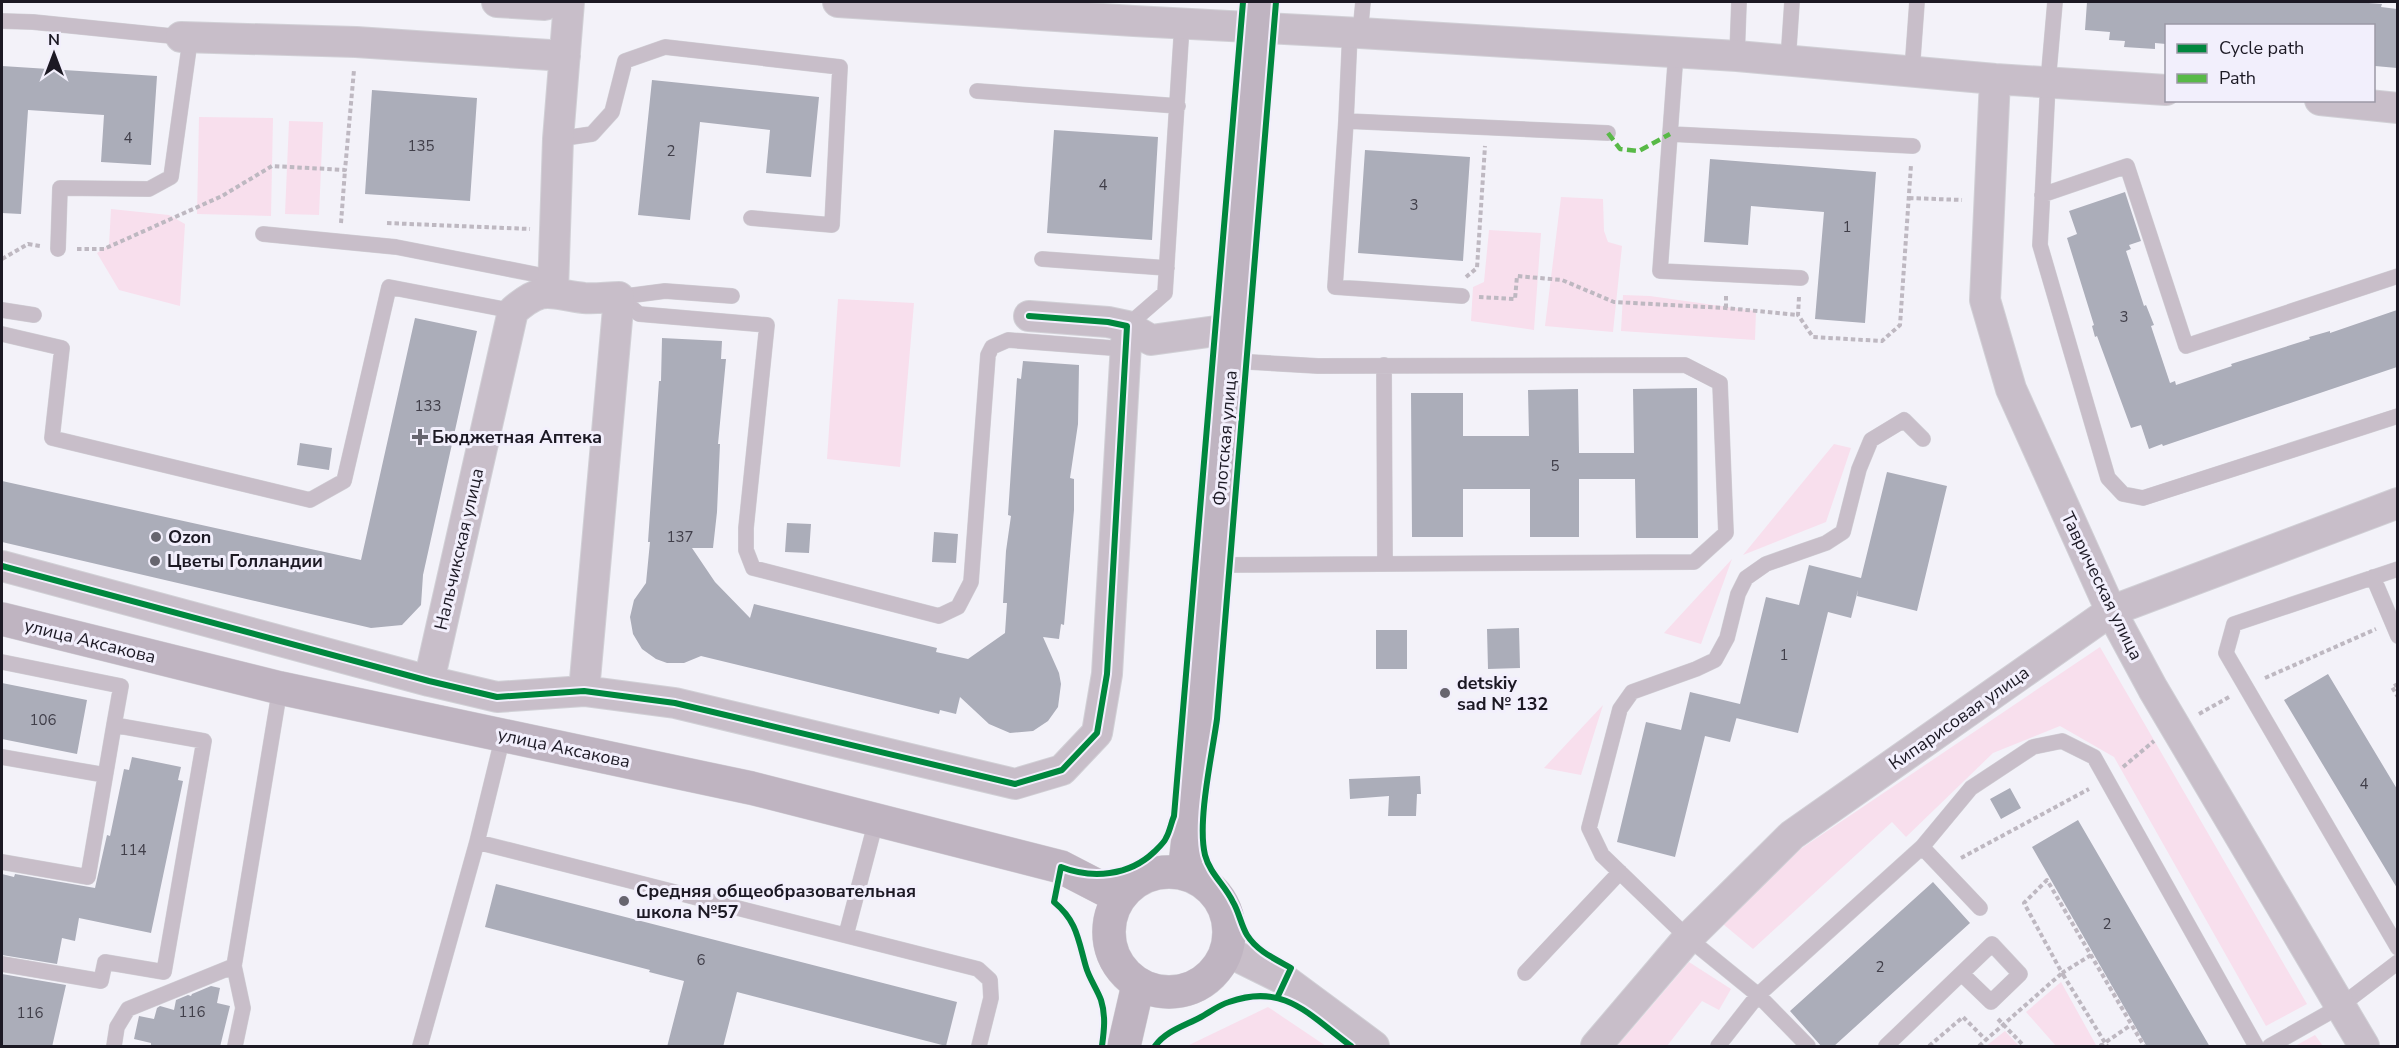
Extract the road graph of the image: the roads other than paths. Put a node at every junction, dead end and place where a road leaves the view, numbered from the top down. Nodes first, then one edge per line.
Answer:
1 (497, 2) edge
2 (549, 2) edge
3 (569, 2) edge
4 (838, 2) edge
5 (1363, 2) edge
6 (1738, 2) edge
7 (1792, 2) edge
8 (1917, 2) edge
9 (2055, 2) edge
10 (1086, 10) edge
11 (1262, 15) edge
12 (2, 21) edge
13 (1182, 24) junction
14 (1355, 32) junction
15 (182, 36) junction
16 (1676, 52) junction
17 (565, 56) junction
18 (1737, 56) junction
19 (1788, 61) junction
20 (1912, 71) junction
21 (1995, 79) junction
22 (2048, 82) junction
23 (2165, 90) edge
24 (977, 91) dead end
25 (2339, 102) edge
26 (1178, 106) junction
27 (2397, 108) edge
28 (1346, 121) junction
29 (1608, 133) dead end
30 (1670, 134) junction
31 (558, 139) junction
32 (1913, 146) road end
33 (2042, 195) junction
34 (751, 218) dead end
35 (263, 234) dead end
36 (58, 249) road end
37 (1042, 259) dead end
38 (1167, 268) junction
39 (2397, 276) edge
40 (1801, 278) road end
41 (554, 284) junction
42 (732, 296) dead end
43 (619, 297) junction
44 (1462, 297) road end
45 (2, 310) edge
46 (513, 311) junction
47 (34, 315) dead end
48 (1029, 316) dead end
49 (2, 334) edge
50 (1126, 337) junction
51 (1233, 346) junction
52 (1384, 365) junction
53 (2397, 416) edge
54 (1923, 439) dead end
55 (2397, 503) edge
56 (1385, 564) junction
57 (1214, 565) junction
58 (2, 566) edge
59 (2397, 569) edge
60 (2373, 577) junction
61 (2111, 611) junction
62 (2, 619) edge
63 (2397, 636) edge
64 (2, 662) edge
65 (429, 681) junction
66 (280, 688) junction
67 (584, 691) junction
68 (114, 725) junction
69 (503, 736) junction
70 (2, 757) edge
71 (105, 775) junction
72 (876, 821) junction
73 (477, 842) junction
74 (1922, 847) junction
75 (2, 862) edge
76 (1620, 872) junction
77 (1184, 874) junction
78 (1119, 897) junction
79 (1980, 908) dead end
80 (846, 935) junction
81 (1688, 938) junction
82 (2397, 948) edge
83 (1226, 951) junction
84 (2397, 962) edge
85 (2, 964) edge
86 (234, 966) junction
87 (1525, 972) dead end
88 (1962, 974) dead end
89 (1138, 985) junction
90 (1758, 995) junction
91 (2339, 1006) junction
92 (114, 1047) edge
93 (235, 1047) edge
94 (420, 1047) edge
95 (979, 1047) edge
96 (1124, 1047) edge
97 (1374, 1047) edge
98 (1596, 1047) edge
99 (1718, 1047) edge
100 (1808, 1047) edge
101 (1886, 1047) edge
102 (2256, 1047) edge
103 (2270, 1047) edge
104 (2364, 1047) edge

1 - 2 street
3 - 17 street
4 - 10 street
5 - 14 lane
6 - 18 lane
7 - 19 lane
8 - 20 lane
9 - 22 lane
10 - 13 street
11 - 13 street
11 - 14 street
11 - 51 street, Флотская улица
12 - 15 lane
13 - 26 lane
14 - 16 street
14 - 28 lane
15 - 17 street
15 - 36 lane
16 - 18 street
16 - 30 lane
17 - 31 street
18 - 19 street
19 - 20 street
20 - 21 street
21 - 22 street
21 - 61 street, Таврическая улица
22 - 23 street
22 - 33 lane
24 - 26 lane
25 - 27 street
26 - 38 lane
28 - 29 lane
28 - 44 lane
30 - 32 lane
30 - 40 lane
31 - 34 lane
31 - 41 street
33 - 39 lane
33 - 53 lane
35 - 41 lane
37 - 38 lane
38 - 50 lane
41 - 43 street
41 - 46 street
42 - 43 lane
43 - 50 lane
43 - 67 street
45 - 47 lane
46 - 49 lane
46 - 65 street, Нальчикская улица
48 - 50 street
50 - 51 street
50 - 67 street
51 - 52 lane
51 - 57 street, Флотская улица
52 - 56 lane
52 - 56 lane
54 - 76 lane
55 - 61 street, Кипарисовая улица
56 - 57 lane
57 - 77 street, Флотская улица
58 - 65 street
59 - 60 lane
60 - 63 lane
60 - 82 lane
61 - 81 street, Кипарисовая улица
61 - 91 street, Таврическая улица
62 - 66 street, улица Аксакова
64 - 68 lane
65 - 67 street
66 - 69 street, улица Аксакова
66 - 86 lane
68 - 71 lane
68 - 85 lane
69 - 72 street, улица Аксакова
69 - 73 lane
70 - 71 lane
71 - 75 lane
72 - 78 street, улица Аксакова
72 - 80 lane
73 - 80 lane
73 - 94 lane
74 - 79 lane
74 - 90 lane
74 - 102 lane
76 - 81 lane
76 - 87 lane
77 - 78 street
77 - 83 street
78 - 89 street
80 - 95 lane
81 - 90 lane
81 - 98 street, Кипарисовая улица
83 - 89 street
83 - 97 street
84 - 91 lane
86 - 92 lane
86 - 93 lane
88 - 101 lane
89 - 96 street
90 - 99 lane
90 - 100 lane
91 - 103 lane
91 - 104 street, Таврическая улица

